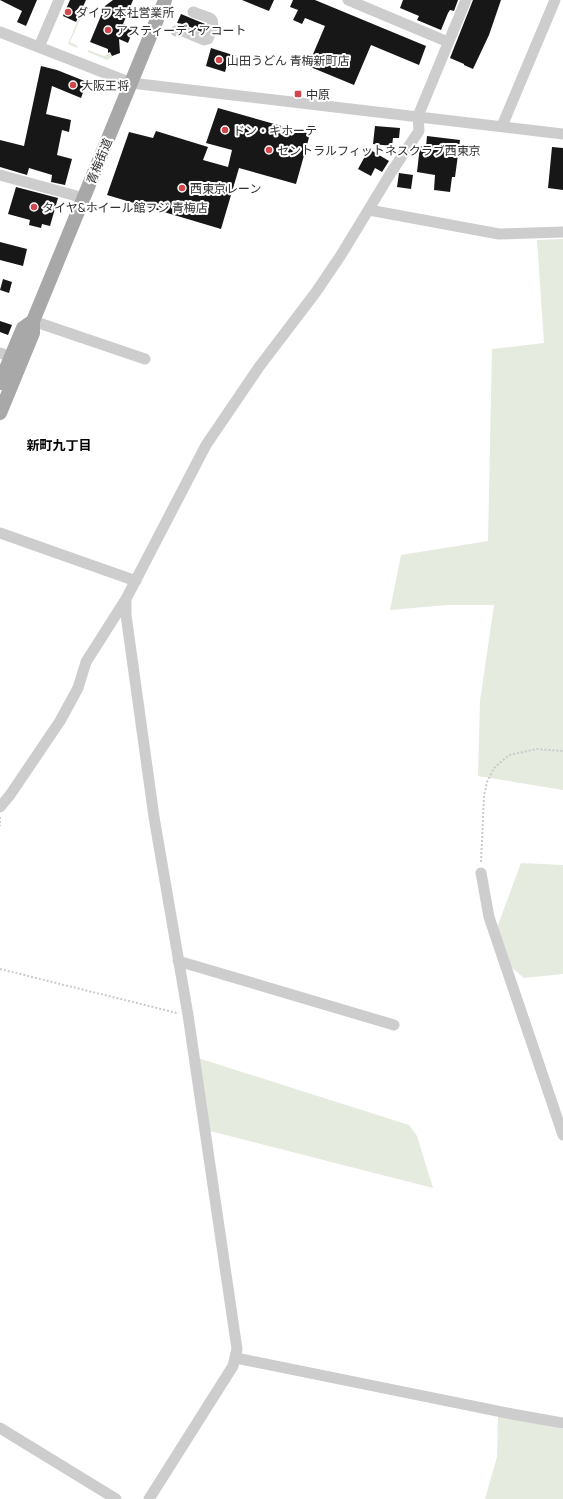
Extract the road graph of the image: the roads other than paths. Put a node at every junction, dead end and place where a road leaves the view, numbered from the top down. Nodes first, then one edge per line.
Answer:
1 (59, 0) edge
2 (165, 0) edge
3 (348, 0) edge
4 (466, 0) edge
5 (555, 0) edge
6 (365, 3) edge
7 (193, 12) dead end
8 (176, 31) dead end
9 (0, 32) edge
10 (448, 42) junction
11 (39, 47) junction
12 (131, 83) junction
13 (418, 116) junction
14 (502, 126) junction
15 (563, 134) edge
16 (3, 172) edge
17 (84, 198) junction
18 (369, 210) junction
19 (563, 232) edge
20 (33, 321) junction
21 (6, 355) edge
22 (145, 359) dead end
23 (0, 384) edge
24 (0, 413) edge
25 (0, 532) edge
26 (136, 581) junction
27 (126, 599) junction
28 (0, 807) edge
29 (481, 873) road end
30 (178, 961) junction
31 (394, 1026) dead end
32 (563, 1135) edge
33 (236, 1358) junction
34 (563, 1423) edge
35 (0, 1428) edge
36 (116, 1499) edge
37 (149, 1499) edge

1 - 11 street
2 - 12 main road, 青梅街道
3 - 6 street
4 - 10 street
5 - 14 street
6 - 10 street
7 - 8 street
9 - 11 street
10 - 13 street
11 - 12 street
12 - 13 street
12 - 17 main road, 青梅街道
13 - 14 street
13 - 18 street
14 - 15 street
16 - 17 street
17 - 20 main road, 青梅街道
18 - 19 street
18 - 26 street
20 - 21 main road, 青梅街道
20 - 22 street
20 - 24 main road, 青梅街道
21 - 23 main road, 青梅街道
25 - 26 street
26 - 27 street
27 - 28 street
27 - 30 street
29 - 32 street
30 - 31 street
30 - 33 street
33 - 34 street
33 - 37 street
35 - 36 street

